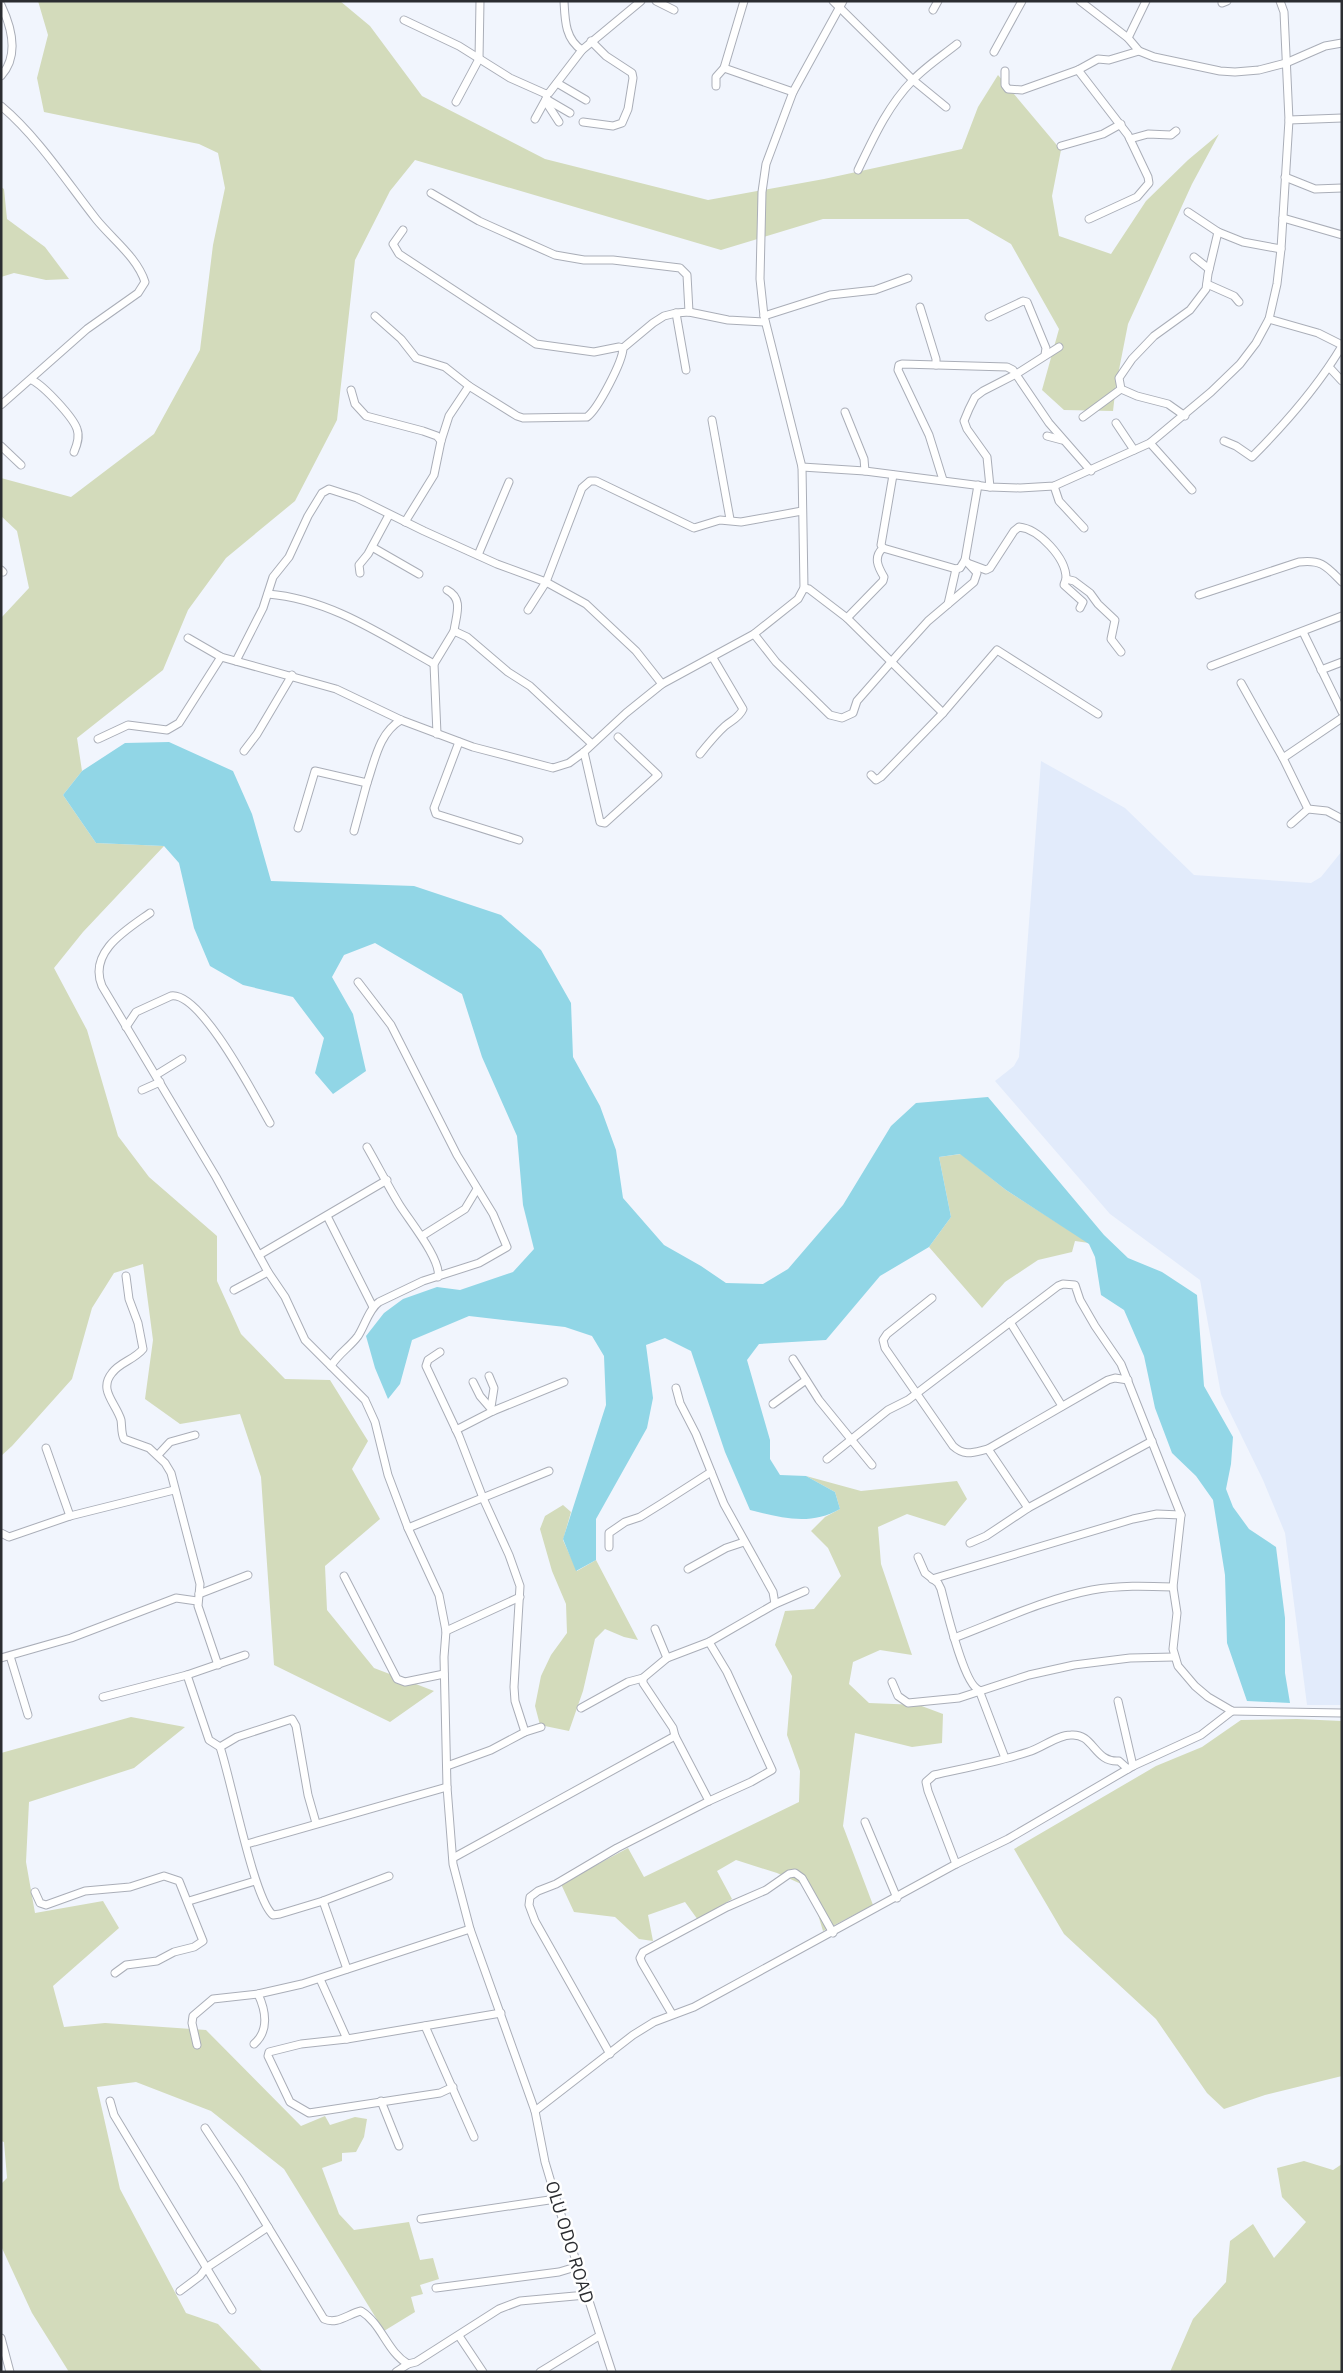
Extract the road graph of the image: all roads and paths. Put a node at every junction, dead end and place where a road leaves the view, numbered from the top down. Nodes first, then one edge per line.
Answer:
1 (480, 1) edge
2 (564, 1) edge
3 (641, 1) edge
4 (656, 1) edge
5 (744, 1) edge
6 (833, 1) edge
7 (938, 1) edge
8 (1022, 1) edge
9 (1080, 1) edge
10 (1146, 1) edge
11 (1280, 1) edge
12 (840, 4) edge
13 (1, 5) edge
14 (674, 10) dead end
15 (933, 10) dead end
16 (404, 20) dead end
17 (1128, 38) junction
18 (591, 41) junction
19 (1342, 43) edge
20 (957, 44) dead end
21 (582, 50) junction
22 (1139, 51) junction
23 (994, 52) dead end
24 (478, 60) junction
25 (1286, 64) junction
26 (724, 68) junction
27 (1078, 70) junction
28 (1004, 71) dead end
29 (1, 76) edge
30 (913, 80) junction
31 (557, 83) junction
32 (716, 86) dead end
33 (793, 92) junction
34 (546, 97) junction
35 (586, 100) dead end
36 (456, 102) dead end
37 (1, 106) edge
38 (946, 107) dead end
39 (570, 113) dead end
40 (1342, 118) edge
41 (535, 119) dead end
42 (1289, 120) junction
43 (559, 122) dead end
44 (583, 122) dead end
45 (1120, 124) junction
46 (1176, 131) dead end
47 (1130, 139) junction
48 (1061, 146) dead end
49 (858, 170) dead end
50 (1285, 177) junction
51 (1342, 188) edge
52 (431, 193) dead end
53 (1188, 212) dead end
54 (1284, 218) junction
55 (1089, 219) dead end
56 (403, 230) dead end
57 (1218, 232) junction
58 (1342, 236) edge
59 (1281, 249) junction
60 (1194, 257) dead end
61 (1209, 269) junction
62 (908, 278) dead end
63 (1207, 284) junction
64 (1239, 302) dead end
65 (920, 307) dead end
66 (689, 312) junction
67 (676, 313) junction
68 (375, 316) dead end
69 (989, 317) dead end
70 (764, 319) junction
71 (1269, 319) junction
72 (1342, 345) edge
73 (1060, 347) dead end
74 (623, 348) junction
75 (1045, 356) junction
76 (936, 365) junction
77 (1330, 367) junction
78 (686, 370) dead end
79 (1018, 374) junction
80 (32, 380) junction
81 (1342, 381) edge
82 (469, 386) junction
83 (1122, 389) junction
84 (351, 390) dead end
85 (1, 405) edge
86 (845, 412) dead end
87 (1185, 416) junction
88 (1083, 417) dead end
89 (712, 420) dead end
90 (1116, 424) dead end
91 (1047, 436) dead end
92 (440, 437) junction
93 (1062, 440) junction
94 (1224, 440) dead end
95 (1150, 443) junction
96 (1, 446) edge
97 (1134, 450) junction
98 (74, 452) dead end
99 (21, 465) dead end
100 (802, 467) junction
101 (865, 471) junction
102 (1091, 472) junction
103 (893, 475) junction
104 (943, 480) junction
105 (509, 482) dead end
106 (978, 485) junction
107 (990, 486) junction
108 (1054, 486) junction
109 (1192, 490) dead end
110 (802, 511) junction
111 (389, 515) junction
112 (730, 519) junction
113 (405, 522) junction
114 (1084, 528) dead end
115 (372, 547) junction
116 (883, 548) junction
117 (478, 555) junction
118 (967, 562) junction
119 (956, 569) junction
120 (360, 573) dead end
121 (419, 574) dead end
122 (1066, 579) junction
123 (546, 582) junction
124 (1342, 582) edge
125 (804, 588) junction
126 (447, 590) dead end
127 (268, 594) junction
128 (1199, 595) dead end
129 (948, 604) junction
130 (1080, 608) dead end
131 (528, 610) dead end
132 (1342, 616) edge
133 (847, 618) junction
134 (454, 631) junction
135 (1303, 632) junction
136 (754, 634) junction
137 (188, 638) dead end
138 (1121, 652) dead end
139 (221, 657) junction
140 (713, 658) junction
141 (236, 661) junction
142 (891, 662) junction
143 (1342, 662) edge
144 (434, 664) junction
145 (1211, 666) dead end
146 (1322, 670) junction
147 (292, 675) junction
148 (1241, 683) dead end
149 (662, 684) junction
150 (1342, 712) edge
151 (943, 713) junction
152 (1098, 714) dead end
153 (1342, 718) edge
154 (401, 720) junction
155 (436, 734) junction
156 (618, 738) dead end
157 (98, 739) dead end
158 (459, 742) junction
159 (591, 744) junction
160 (244, 751) dead end
161 (584, 752) junction
162 (700, 754) dead end
163 (1283, 758) junction
164 (871, 775) dead end
165 (367, 783) junction
166 (1308, 809) junction
167 (1342, 819) edge
168 (1291, 824) dead end
169 (298, 828) dead end
170 (354, 831) dead end
171 (519, 840) dead end
172 (150, 913) dead end
173 (358, 982) dead end
174 (126, 1027) junction
175 (182, 1059) dead end
176 (158, 1079) junction
177 (142, 1090) dead end
178 (270, 1123) dead end
179 (367, 1147) dead end
180 (387, 1180) junction
181 (478, 1189) junction
182 (327, 1216) junction
183 (422, 1236) junction
184 (259, 1255) junction
185 (268, 1272) junction
186 (126, 1276) dead end
187 (438, 1278) junction
188 (234, 1290) dead end
189 (932, 1298) dead end
190 (373, 1307) junction
191 (1010, 1322) junction
192 (440, 1352) dead end
193 (793, 1360) dead end
194 (331, 1366) junction
195 (489, 1376) dead end
196 (806, 1380) junction
197 (1128, 1380) junction
198 (473, 1382) dead end
199 (564, 1382) dead end
200 (676, 1388) dead end
201 (916, 1393) junction
202 (773, 1404) dead end
203 (1062, 1406) junction
204 (492, 1409) junction
205 (456, 1430) junction
206 (195, 1435) dead end
207 (852, 1439) junction
208 (1152, 1441) junction
209 (46, 1448) dead end
210 (988, 1449) junction
211 (158, 1455) junction
212 (827, 1459) dead end
213 (872, 1465) dead end
214 (550, 1471) dead end
215 (711, 1472) junction
216 (174, 1490) junction
217 (483, 1498) junction
218 (1028, 1508) junction
219 (1181, 1515) junction
220 (70, 1516) junction
221 (408, 1528) junction
222 (1, 1533) edge
223 (744, 1542) junction
224 (970, 1543) dead end
225 (609, 1547) dead end
226 (918, 1557) dead end
227 (688, 1570) dead end
228 (248, 1575) dead end
229 (344, 1576) dead end
230 (932, 1579) junction
231 (1173, 1587) junction
232 (805, 1591) dead end
233 (520, 1597) junction
234 (198, 1598) junction
235 (775, 1604) junction
236 (655, 1629) dead end
237 (446, 1631) junction
238 (954, 1638) junction
239 (709, 1642) junction
240 (245, 1655) dead end
241 (10, 1656) junction
242 (1174, 1657) junction
243 (1, 1658) edge
244 (668, 1658) junction
245 (218, 1665) junction
246 (186, 1674) junction
247 (444, 1674) junction
248 (643, 1678) junction
249 (892, 1682) dead end
250 (979, 1690) junction
251 (103, 1697) dead end
252 (1118, 1701) dead end
253 (582, 1708) dead end
254 (1232, 1711) junction
255 (1342, 1713) edge
256 (28, 1715) dead end
257 (541, 1728) dead end
258 (525, 1732) junction
259 (675, 1736) junction
260 (220, 1747) junction
261 (1005, 1758) junction
262 (446, 1766) junction
263 (1130, 1768) junction
264 (447, 1787) junction
265 (709, 1801) junction
266 (865, 1822) dead end
267 (316, 1823) junction
268 (247, 1844) junction
269 (453, 1858) junction
270 (956, 1864) junction
271 (389, 1876) dead end
272 (255, 1881) junction
273 (35, 1892) dead end
274 (896, 1898) junction
275 (188, 1901) junction
276 (323, 1901) junction
277 (470, 1928) junction
278 (833, 1933) junction
279 (347, 1969) junction
280 (115, 1973) dead end
281 (320, 1978) junction
282 (258, 1994) junction
283 (501, 2013) junction
284 (672, 2014) junction
285 (425, 2026) junction
286 (347, 2038) junction
287 (254, 2044) dead end
288 (197, 2045) dead end
289 (610, 2054) junction
290 (453, 2087) junction
291 (110, 2101) dead end
292 (381, 2101) junction
293 (535, 2111) junction
294 (205, 2128) dead end
295 (474, 2137) dead end
296 (399, 2146) dead end
297 (556, 2200) junction
298 (421, 2219) dead end
299 (268, 2227) junction
300 (579, 2266) junction
301 (206, 2268) junction
302 (436, 2288) dead end
303 (180, 2291) dead end
304 (586, 2296) junction
305 (232, 2310) dead end
306 (459, 2336) junction
307 (599, 2336) junction
308 (1, 2338) edge
309 (408, 2364) junction
310 (10, 2372) edge
311 (396, 2372) edge
312 (483, 2372) edge
313 (540, 2372) edge
314 (612, 2372) edge

1 - 24 street
2 - 21 street
3 - 18 street
4 - 14 street
5 - 26 street
6 - 12 street
7 - 15 street
8 - 23 street
9 - 17 street
10 - 17 street
11 - 25 street
12 - 30 street
12 - 33 street
13 - 29 street
16 - 24 street
17 - 22 street
18 - 21 street
18 - 44 street
19 - 25 street
20 - 30 street
21 - 31 street
22 - 25 street
22 - 27 street
24 - 34 street
24 - 36 street
25 - 42 street
26 - 32 street
26 - 33 street
27 - 28 street
27 - 45 street
30 - 38 street
30 - 49 street
31 - 34 street
31 - 35 street
33 - 70 street
34 - 39 street
34 - 41 street
34 - 43 street
37 - 80 street
40 - 42 street
42 - 50 street
45 - 47 street
45 - 48 street
46 - 47 street
47 - 55 street
50 - 51 street
50 - 54 street
52 - 66 street
53 - 57 street
54 - 58 street
54 - 59 street
56 - 74 street
57 - 59 street
57 - 61 street
59 - 71 street
60 - 61 street
61 - 63 street
62 - 70 street
63 - 64 street
63 - 83 street
65 - 76 street
66 - 67 street
66 - 70 street
67 - 74 street
67 - 78 street
68 - 82 street
69 - 75 street
70 - 100 street
71 - 72 street
71 - 87 street
72 - 77 street
73 - 75 street
74 - 82 street
75 - 79 street
76 - 79 street
76 - 104 street
77 - 81 street
77 - 94 street
79 - 93 street
79 - 107 street
80 - 85 street
80 - 98 street
82 - 92 street
83 - 87 street
83 - 88 street
84 - 92 street
86 - 101 street
87 - 95 street
89 - 112 street
90 - 97 street
91 - 93 street
92 - 113 street
93 - 102 street
95 - 97 street
95 - 109 street
96 - 99 street
97 - 102 street
100 - 101 street
100 - 110 street
101 - 103 street
102 - 108 street
103 - 104 street
103 - 116 street
104 - 106 street
105 - 117 street
106 - 107 street
106 - 118 street
107 - 108 street
108 - 114 street
110 - 112 street
110 - 125 street
111 - 113 street
111 - 115 street
111 - 127 street
112 - 123 street
113 - 117 street
115 - 120 street
115 - 121 street
116 - 119 street
116 - 133 street
117 - 123 street
118 - 119 street
118 - 122 street
118 - 129 street
119 - 129 street
122 - 130 street
122 - 138 street
123 - 131 street
123 - 149 street
124 - 128 street
125 - 133 street
125 - 136 street
126 - 134 street
127 - 141 street
127 - 144 street
129 - 142 street
132 - 135 street
133 - 142 street
134 - 144 street
134 - 159 street
135 - 145 street
135 - 146 street
136 - 140 street
136 - 142 street
137 - 139 street
139 - 141 street
139 - 157 street
140 - 149 street
140 - 162 street
141 - 147 street
142 - 151 street
143 - 146 street
144 - 155 street
146 - 150 street
147 - 154 street
147 - 160 street
148 - 163 street
149 - 159 street
151 - 152 street
151 - 164 street
153 - 163 street
154 - 155 street
154 - 165 street
155 - 158 street
156 - 161 street
158 - 161 street
158 - 171 street
159 - 161 street
163 - 166 street
165 - 169 street
165 - 170 street
166 - 167 street
166 - 168 street
172 - 174 street, OLU ODO ROAD
173 - 181 street
174 - 176 street, OLU ODO ROAD
174 - 178 street
175 - 176 street
176 - 177 street
176 - 184 street, OLU ODO ROAD
179 - 180 street
180 - 182 street
180 - 183 street
181 - 183 street
181 - 187 street
182 - 184 street
182 - 190 street
183 - 187 street
184 - 185 street, OLU ODO ROAD
185 - 188 street
185 - 194 street, OLU ODO ROAD
186 - 211 street
187 - 190 street
189 - 201 street
190 - 194 street
191 - 197 street
191 - 201 street
191 - 203 street
192 - 205 street
193 - 196 street
194 - 221 street, OLU ODO ROAD
195 - 204 street
196 - 202 street
196 - 207 street
197 - 203 street
197 - 208 street
198 - 204 street
199 - 204 street
200 - 215 street
201 - 207 street
201 - 210 street
203 - 210 street
204 - 205 street
205 - 217 street
206 - 211 street
207 - 212 street
207 - 213 street
208 - 218 street
208 - 219 street
209 - 220 street
210 - 218 street
211 - 216 street
214 - 217 street
215 - 223 street
215 - 225 street
216 - 220 street
216 - 234 street
217 - 221 street
217 - 233 street
218 - 224 street
219 - 230 street
219 - 231 street
220 - 222 street
221 - 237 street, OLU ODO ROAD
223 - 227 street
223 - 235 street
226 - 230 street
228 - 234 street
229 - 247 street
230 - 238 street
231 - 238 street
231 - 242 street
232 - 235 street
233 - 237 street
233 - 258 street
234 - 241 street
234 - 245 street
235 - 239 street
236 - 244 street
237 - 247 street, OLU ODO ROAD
238 - 250 street
239 - 244 street
239 - 265 street
240 - 245 street
241 - 243 street
241 - 256 street
242 - 250 street
242 - 254 street
244 - 248 street
245 - 246 street
246 - 251 street
246 - 260 street
247 - 262 street, OLU ODO ROAD
248 - 253 street
248 - 259 street
249 - 250 street
250 - 261 street
252 - 263 street
254 - 255 street
254 - 263 street
257 - 258 street
258 - 262 street
259 - 265 street
259 - 269 street
260 - 267 street
260 - 268 street
261 - 263 street
261 - 270 street
262 - 264 street, OLU ODO ROAD
263 - 270 street
264 - 267 street
264 - 269 street, OLU ODO ROAD
265 - 289 street
266 - 274 street
267 - 268 street
268 - 272 street
269 - 277 street, OLU ODO ROAD
270 - 274 street
271 - 276 street
272 - 275 street
272 - 276 street
273 - 275 street
274 - 278 street
275 - 280 street
276 - 279 street
277 - 279 street
277 - 283 street, OLU ODO ROAD
278 - 284 street
278 - 284 street
279 - 281 street
281 - 282 street
281 - 286 street
282 - 287 street
282 - 288 street
283 - 285 street
283 - 293 street, OLU ODO ROAD
284 - 289 street
285 - 286 street
285 - 290 street
286 - 292 street
289 - 293 street
290 - 292 street
290 - 295 street
291 - 301 street
292 - 296 street
293 - 297 street, OLU ODO ROAD
294 - 299 street
297 - 298 street
297 - 300 street, OLU ODO ROAD
299 - 301 street
299 - 309 street
300 - 302 street
300 - 304 street, OLU ODO ROAD
301 - 303 street
301 - 305 street
304 - 306 street
304 - 307 street, OLU ODO ROAD
306 - 309 street
306 - 312 street
307 - 313 street
307 - 314 street, OLU ODO ROAD
308 - 310 street
309 - 311 street

